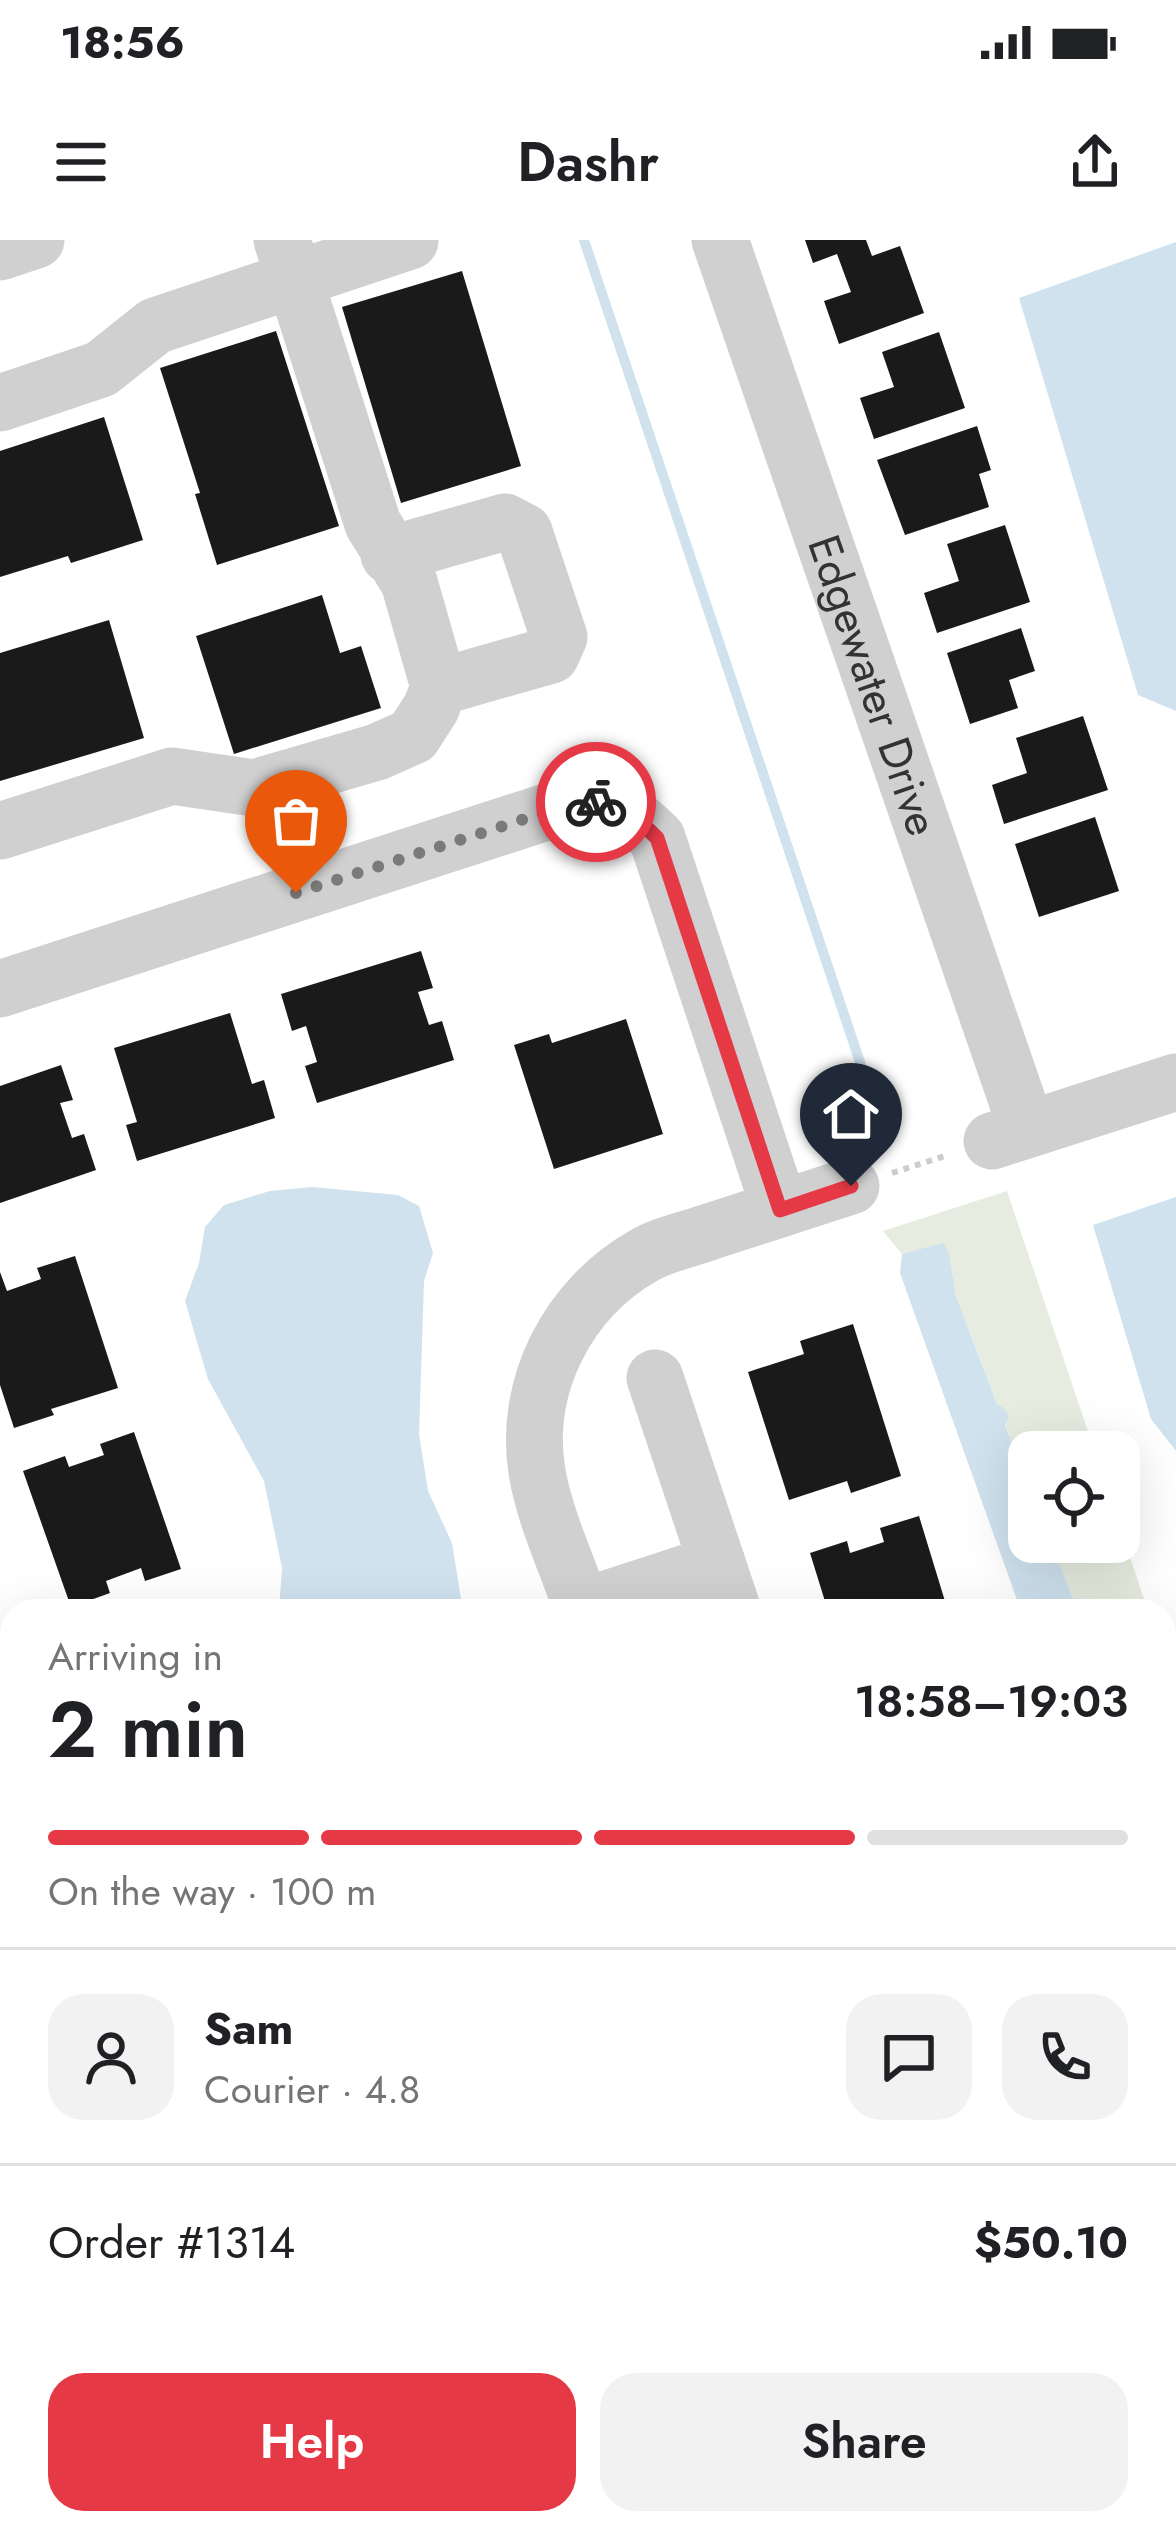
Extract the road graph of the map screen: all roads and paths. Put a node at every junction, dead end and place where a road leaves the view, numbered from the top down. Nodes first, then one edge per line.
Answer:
1 (36, 240) edge
2 (720, 240) edge
3 (410, 241) edge
4 (0, 252) edge
5 (288, 260) edge
6 (0, 403) edge
7 (389, 555) junction
8 (439, 686) junction
9 (0, 831) edge
10 (0, 989) edge
11 (1176, 1082) edge
12 (1009, 1135) junction
13 (851, 1186) joint
14 (780, 1210) junction
15 (655, 1378) dead end
16 (725, 1587) edge
17 (580, 1599) edge
18 (648, 1599) edge

1 - 4 street
2 - 12 street, Edgewater Drive
3 - 5 street
5 - 6 street
5 - 7 street
7 - 8 street
7 - 8 street
8 - 9 street
10 - 14 street
11 - 12 street
12 - 13 path
13 - 14 street
14 - 17 street
15 - 16 street
16 - 18 street

